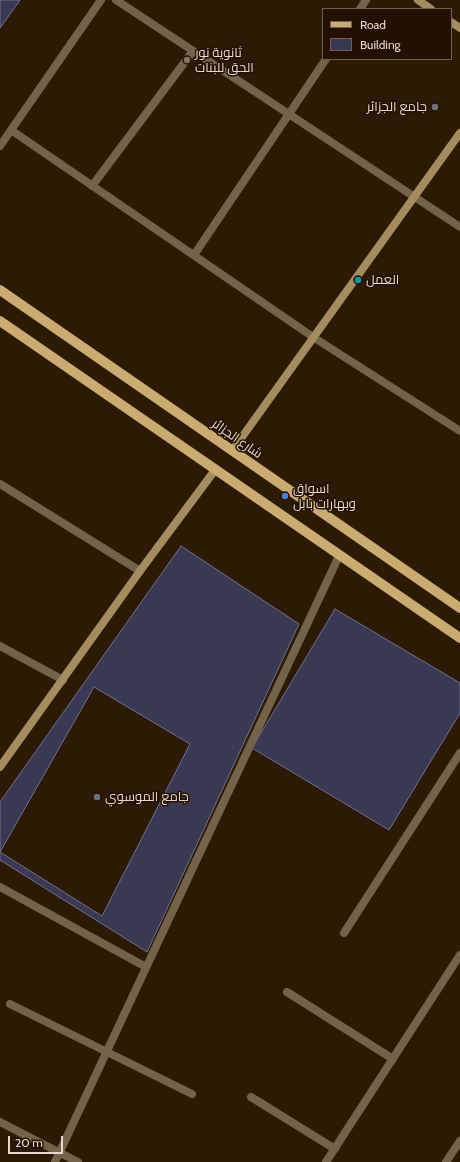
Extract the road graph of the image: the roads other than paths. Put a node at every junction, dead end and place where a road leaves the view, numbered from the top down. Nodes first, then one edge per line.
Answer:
1 (101, 0) edge
2 (116, 0) edge
3 (418, 0) edge
4 (430, 8) edge
5 (193, 51) junction
6 (325, 60) edge
7 (289, 115) junction
8 (11, 130) junction
9 (460, 133) edge
10 (0, 146) edge
11 (92, 186) junction
12 (414, 197) junction
13 (460, 227) edge
14 (194, 255) junction
15 (0, 290) edge
16 (0, 321) edge
17 (313, 337) junction
18 (460, 431) edge
19 (232, 451) junction
20 (215, 470) junction
21 (0, 484) edge
22 (340, 556) junction
23 (140, 571) junction
24 (460, 608) edge
25 (460, 638) edge
26 (0, 646) edge
27 (62, 680) junction
28 (460, 753) edge
29 (0, 768) edge
30 (0, 887) edge
31 (344, 933) dead end
32 (460, 955) edge
33 (146, 967) junction
34 (287, 992) dead end
35 (10, 1004) dead end
36 (106, 1052) junction
37 (393, 1059) junction
38 (192, 1094) dead end
39 (251, 1098) dead end
40 (0, 1122) edge
41 (460, 1141) edge
42 (335, 1149) junction
43 (59, 1152) junction
44 (55, 1162) edge
45 (78, 1162) edge
46 (326, 1162) edge
47 (446, 1162) edge

1 - 8 street
2 - 5 street
3 - 4 street
5 - 7 street
5 - 11 street
6 - 7 street
7 - 12 street
7 - 14 street
8 - 10 street
8 - 11 street
9 - 12 street
11 - 14 street
12 - 13 street
12 - 17 street
14 - 17 street
15 - 19 main road, شارع الجزائر
16 - 20 main road
17 - 18 street
17 - 19 street
19 - 24 main road, شارع الجزائر
20 - 22 main road
20 - 23 street
21 - 23 street
22 - 25 main road
22 - 33 street
23 - 27 street
26 - 27 street
27 - 29 street
28 - 31 street
30 - 33 street
32 - 37 street
33 - 36 street
34 - 37 street
35 - 36 street
36 - 38 street
36 - 43 street
37 - 42 street
39 - 42 street
40 - 43 street
41 - 47 street
42 - 46 street
43 - 44 street
43 - 45 street

